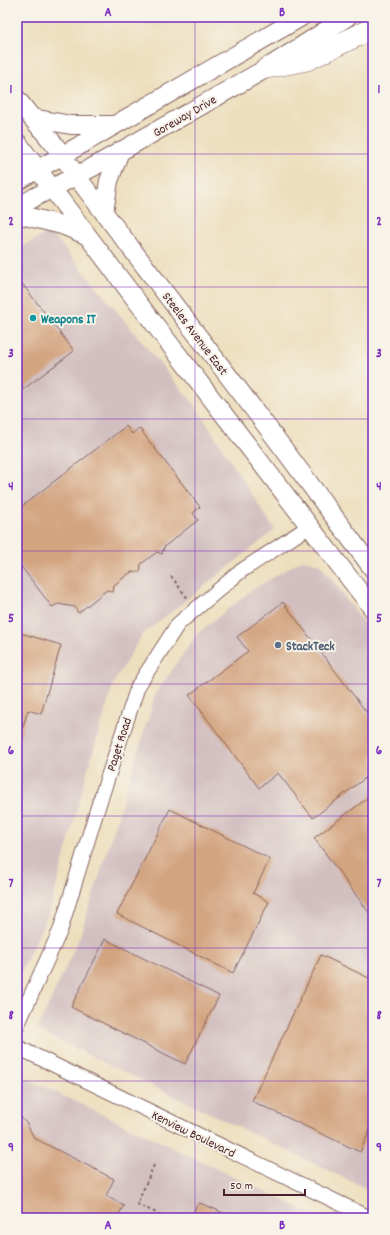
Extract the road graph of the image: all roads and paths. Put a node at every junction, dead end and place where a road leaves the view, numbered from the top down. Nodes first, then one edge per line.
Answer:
1 (301, 17) edge
2 (347, 17) edge
3 (373, 28) edge
4 (266, 68) junction
5 (17, 99) edge
6 (32, 118) junction
7 (115, 125) junction
8 (17, 142) edge
9 (120, 151) junction
10 (62, 155) junction
11 (38, 168) junction
12 (77, 176) junction
13 (17, 181) edge
14 (53, 188) junction
15 (17, 208) edge
16 (104, 212) junction
17 (17, 214) edge
18 (89, 237) junction
19 (310, 526) junction
20 (373, 569) edge
21 (171, 576) dead end
22 (196, 609) junction
23 (373, 609) edge
24 (17, 1026) edge
25 (17, 1048) edge
26 (154, 1165) dead end
27 (165, 1217) dead end
28 (370, 1218) edge

1 - 7 main road, Goreway Drive
2 - 4 main road, Goreway Drive
3 - 4 highway
4 - 9 main road, Goreway Drive
5 - 6 main road, Steeles Avenue East
6 - 7 main road
6 - 10 main road, Steeles Avenue East
7 - 10 main road, Goreway Drive
8 - 11 main road, Steeles Avenue East
9 - 12 main road, Goreway Drive
9 - 16 main road
10 - 11 main road, Goreway Drive
10 - 12 main road, Steeles Avenue East
11 - 13 main road, Goreway Drive
11 - 14 main road, Steeles Avenue East
12 - 14 main road, Goreway Drive
12 - 16 main road, Steeles Avenue East
14 - 15 main road, Goreway Drive
14 - 18 main road, Steeles Avenue East
16 - 20 main road, Steeles Avenue East
17 - 18 main road
18 - 19 main road, Steeles Avenue East
19 - 22 street, Paget Road
19 - 23 main road, Steeles Avenue East
21 - 22 path
22 - 24 street, Paget Road
25 - 28 street, Kenview Boulevard
26 - 27 path

